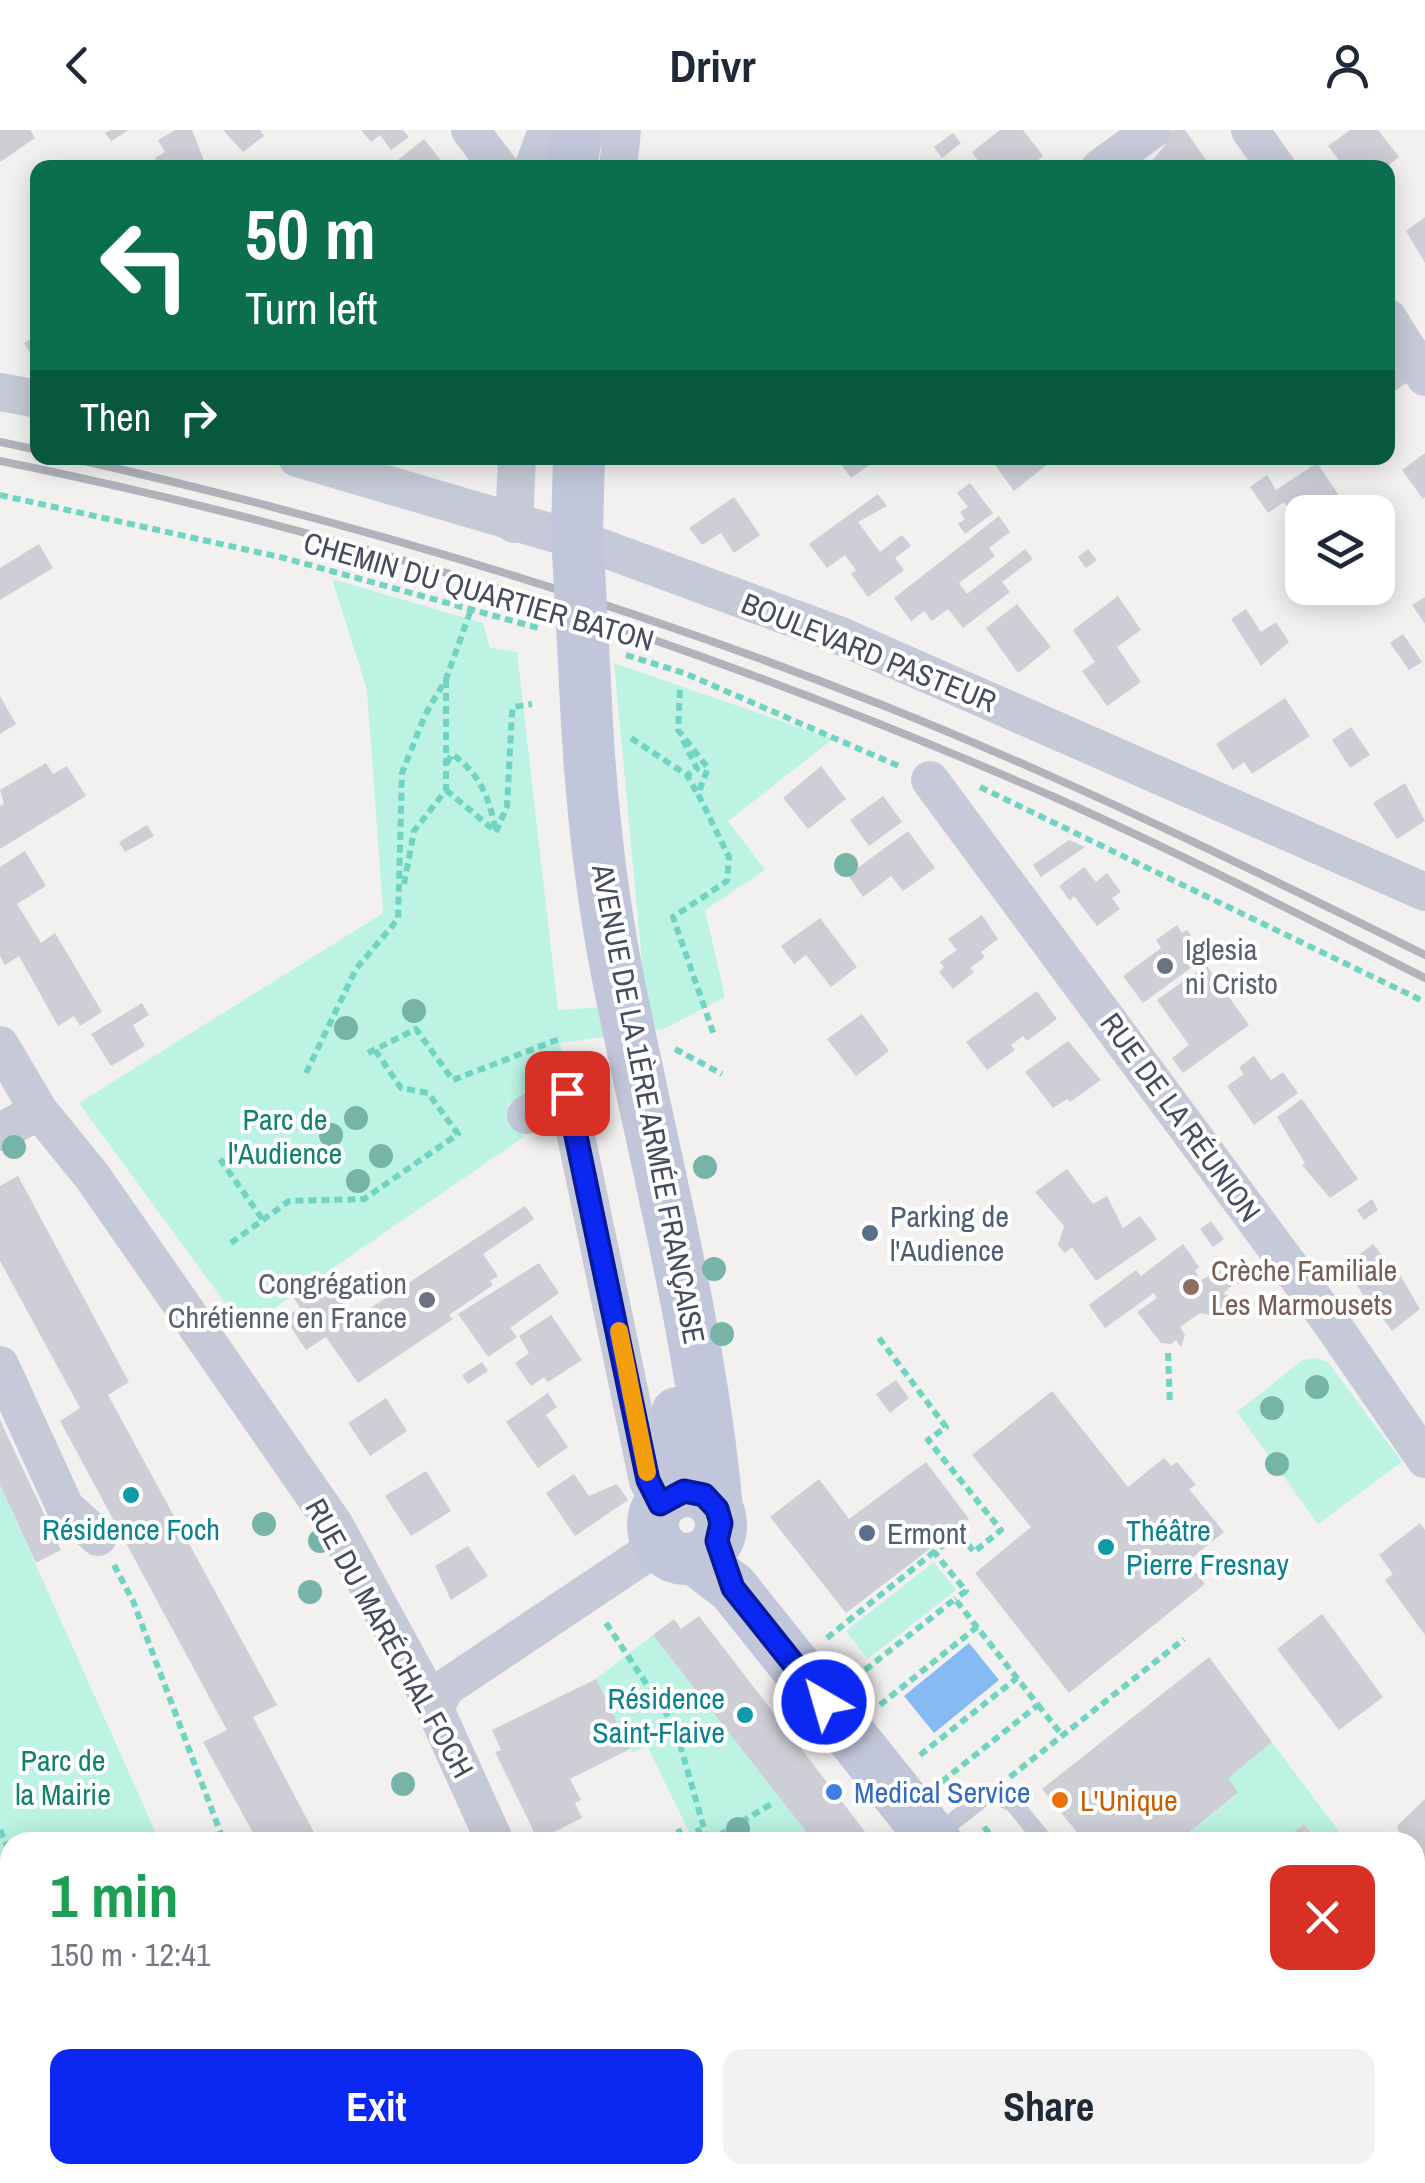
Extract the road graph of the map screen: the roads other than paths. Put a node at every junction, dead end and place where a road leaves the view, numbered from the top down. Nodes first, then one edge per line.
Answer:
1 (470, 130) edge
2 (547, 130) edge
3 (577, 130) edge
4 (610, 130) edge
5 (622, 130) edge
6 (1152, 130) edge
7 (1250, 130) edge
8 (493, 160) edge
9 (536, 160) edge
10 (572, 160) edge
11 (605, 160) edge
12 (619, 160) edge
13 (1111, 160) edge
14 (1271, 160) edge
15 (1395, 329) edge
16 (1425, 378) edge
17 (0, 392) edge
18 (30, 398) edge
19 (320, 465) edge
20 (517, 465) edge
21 (548, 465) edge
22 (579, 465) edge
23 (591, 465) edge
24 (514, 524) junction
25 (597, 546) junction
26 (568, 669) junction
27 (947, 780) road end
28 (1425, 892) edge
29 (0, 1045) edge
30 (39, 1110) junction
31 (526, 1115) dead end
32 (0, 1132) edge
33 (0, 1365) edge
34 (1425, 1459) edge
35 (694, 1534) junction
36 (98, 1537) road end
37 (434, 1709) junction
38 (945, 1823) edge
39 (491, 1832) edge
40 (1037, 1832) edge

1 - 8 street
2 - 9 street
3 - 10 main road
4 - 11 main road
5 - 12 street
6 - 13 street
7 - 14 street
15 - 16 street
17 - 18 street
19 - 24 street, BOULEVARD PASTEUR
20 - 24 street
21 - 26 main road, AVENUE DE LA 1ÈRE ARMÉE FRANÇAISE
22 - 26 main road, AVENUE DE LA 1ÈRE ARMÉE FRANÇAISE, bridge
23 - 25 street
24 - 25 street, BOULEVARD PASTEUR
25 - 28 street, BOULEVARD PASTEUR
26 - 35 main road, AVENUE DE LA 1ÈRE ARMÉE FRANÇAISE
27 - 34 street, RUE DE LA RÉUNION
29 - 30 street, RUE DU MARÉCHAL FOCH
30 - 32 street
30 - 37 street, RUE DU MARÉCHAL FOCH
31 - 35 street
33 - 36 street
35 - 37 street
35 - 38 main road
37 - 39 street, RUE DU MARÉCHAL FOCH
38 - 40 lane

